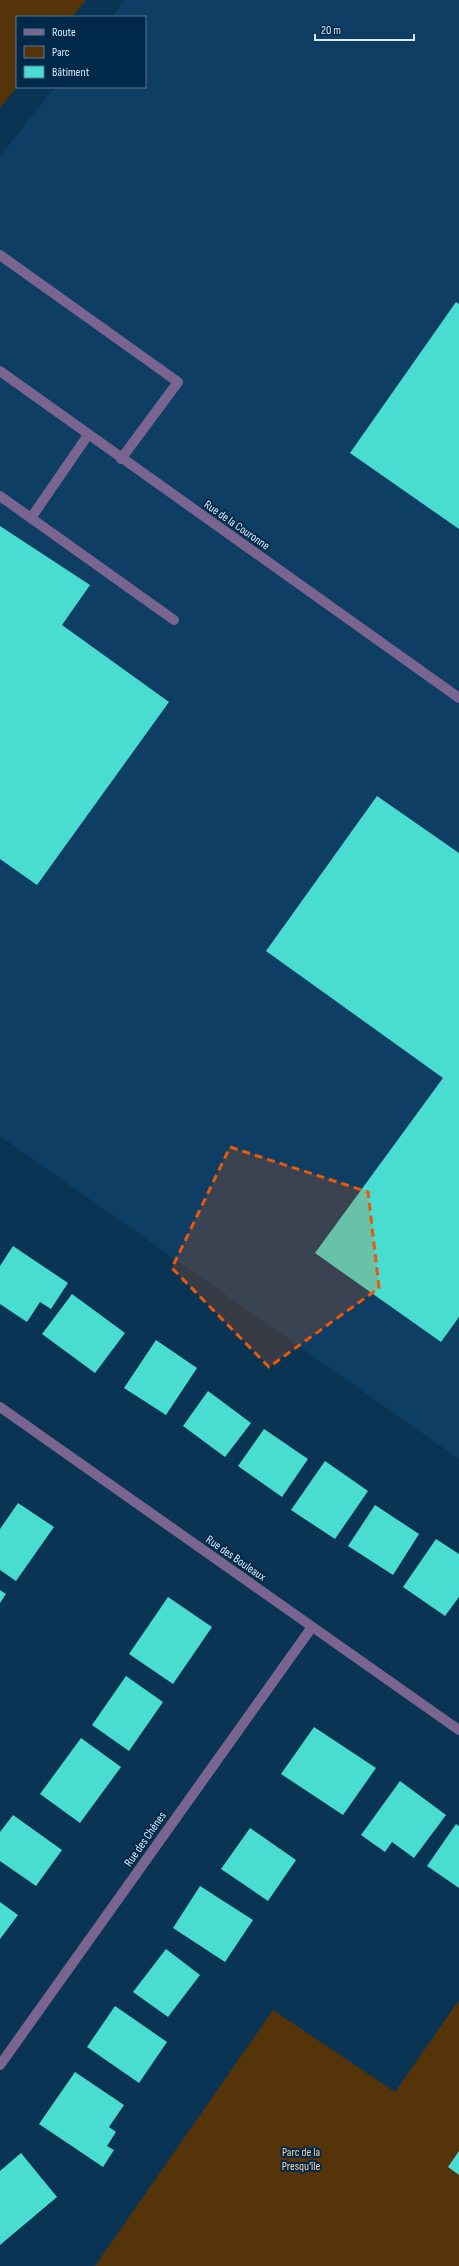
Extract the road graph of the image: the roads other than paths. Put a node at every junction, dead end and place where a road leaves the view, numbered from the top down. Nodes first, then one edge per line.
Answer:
1 (0, 255) edge
2 (0, 371) edge
3 (88, 435) junction
4 (122, 459) junction
5 (0, 496) edge
6 (31, 518) junction
7 (174, 620) dead end
8 (459, 698) edge
9 (2, 1412) edge
10 (312, 1627) junction
11 (459, 1730) edge
12 (0, 2065) edge

1 - 4 street
2 - 3 street, Rue de la Couronne
3 - 4 street, Rue de la Couronne
3 - 6 street
4 - 8 street, Rue de la Couronne
5 - 6 street
6 - 7 street
9 - 10 street, Rue des Bouleaux
10 - 11 street, Rue des Bouleaux
10 - 12 street, Rue des Chênes

